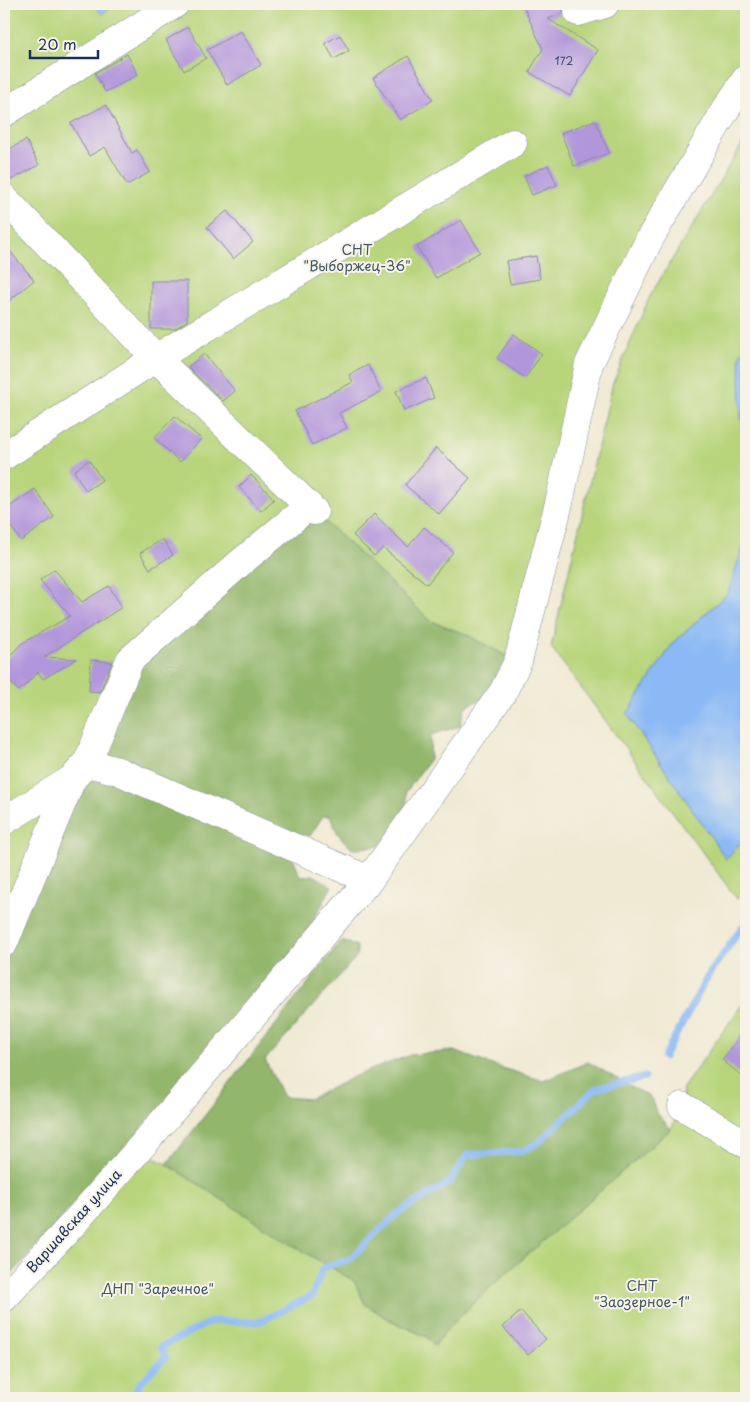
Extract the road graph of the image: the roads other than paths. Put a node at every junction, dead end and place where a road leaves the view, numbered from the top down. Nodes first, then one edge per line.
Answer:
1 (176, 4) edge
2 (605, 4) edge
3 (578, 12) dead end
4 (746, 79) edge
5 (4, 113) edge
6 (513, 143) dead end
7 (4, 198) edge
8 (156, 358) junction
9 (4, 456) edge
10 (80, 771) junction
11 (4, 821) edge
12 (369, 880) junction
13 (4, 943) edge
14 (682, 1106) dead end
15 (746, 1144) edge
16 (4, 1298) edge

1 - 5 street
2 - 3 street
4 - 12 street, Варшавская улица
6 - 8 street
7 - 8 street
8 - 9 street
8 - 10 street
10 - 11 street
10 - 12 street
10 - 13 street
12 - 16 street, Варшавская улица
14 - 15 street

